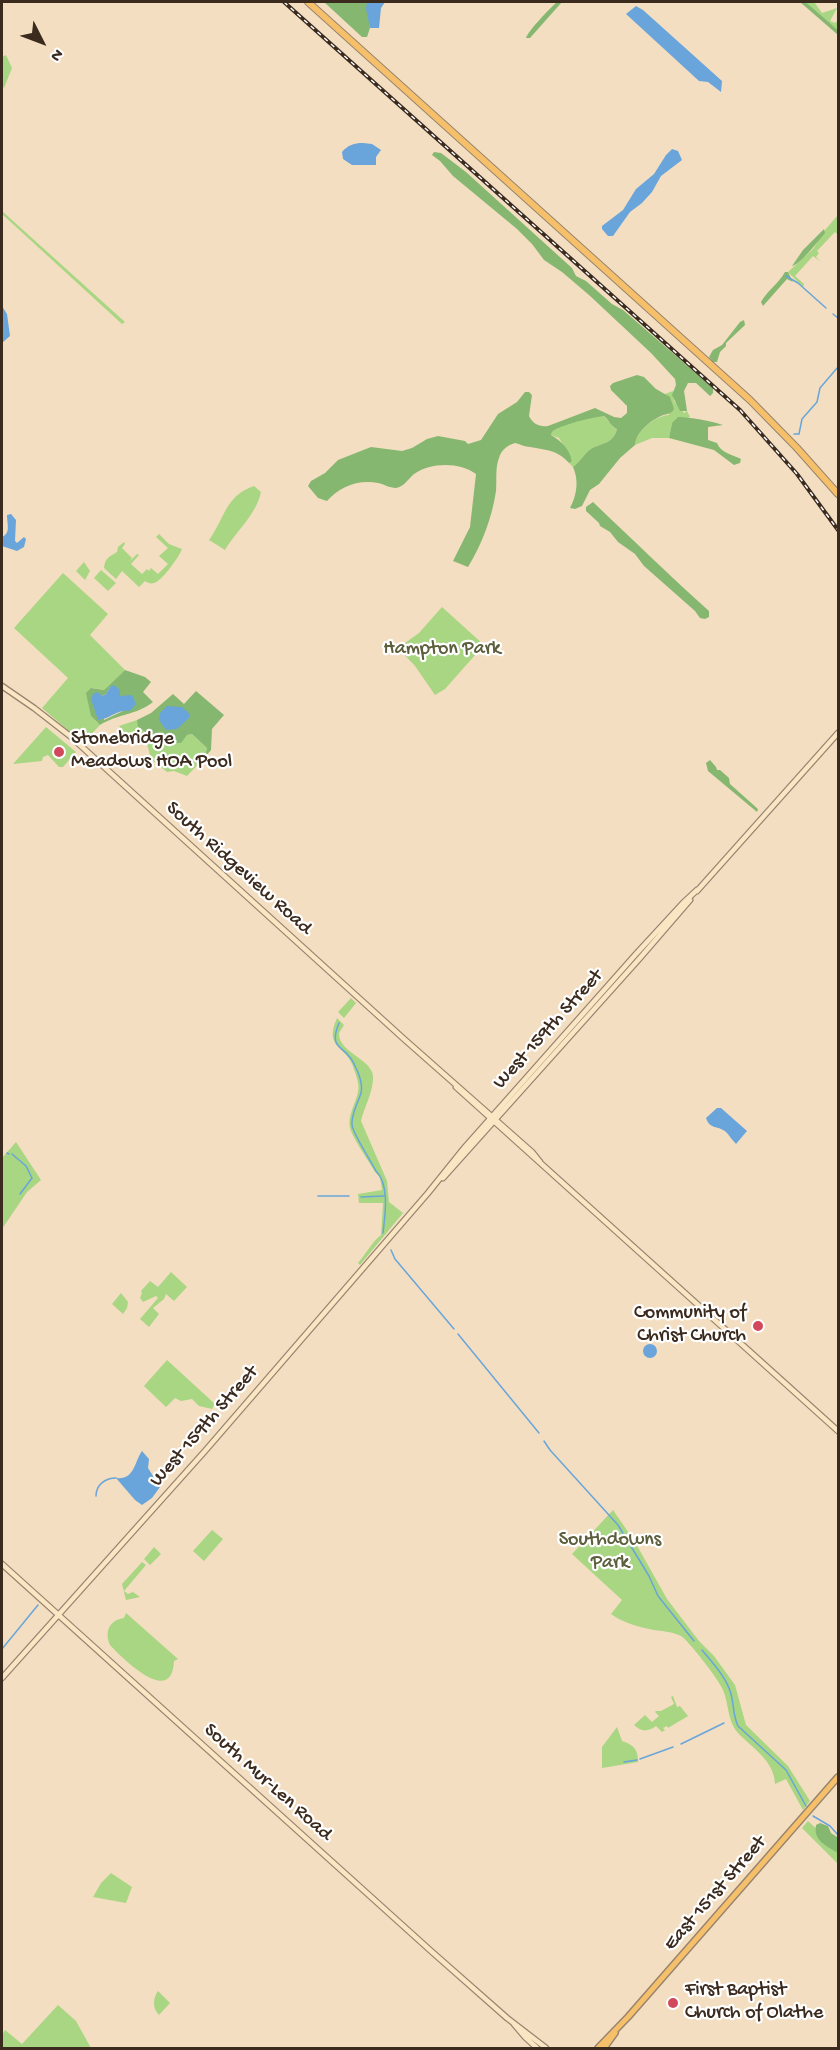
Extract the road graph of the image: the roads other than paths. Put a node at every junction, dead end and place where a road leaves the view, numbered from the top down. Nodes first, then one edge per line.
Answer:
1 (308, 2) edge
2 (838, 494) edge
3 (2, 686) edge
4 (838, 733) edge
5 (493, 1119) junction
6 (838, 1431) edge
7 (2, 1564) edge
8 (58, 1615) junction
9 (2, 1678) edge
10 (838, 1777) edge
11 (514, 2024) junction
12 (616, 2030) junction
13 (541, 2049) edge
14 (598, 2049) edge
15 (604, 2049) edge

1 - 2 highway
3 - 5 main road, South Ridgeview Road
4 - 5 main road, West 159th Street
5 - 6 main road, South Ridgeview Road
5 - 8 main road, West 159th Street
7 - 8 main road, South Mur-Len Road
8 - 9 main road, West 159th Street
8 - 11 main road, South Mur-Len Road
10 - 12 main road, East 151st Street
11 - 13 main road, South Mur-Len Road
11 - 13 main road, South Mur-Len Road
12 - 14 main road, East 151st Street
12 - 15 main road, East 151st Street

